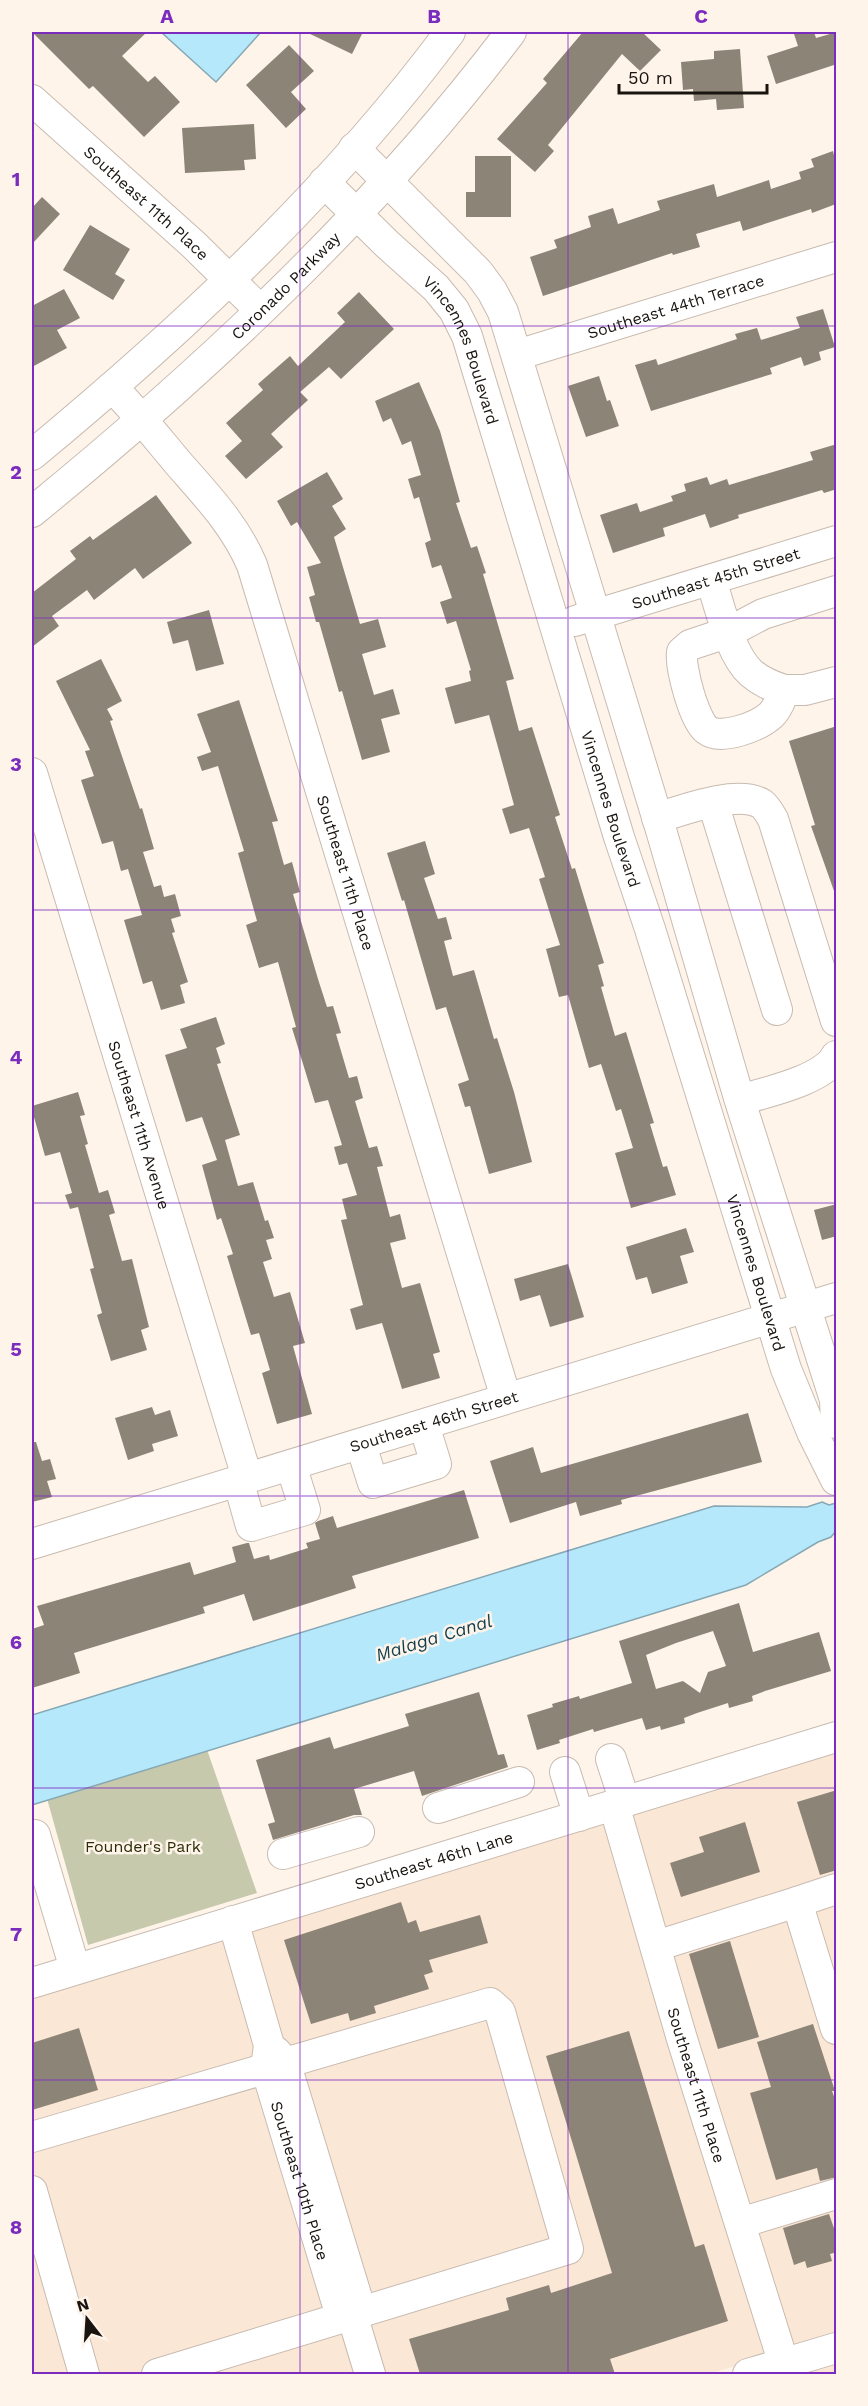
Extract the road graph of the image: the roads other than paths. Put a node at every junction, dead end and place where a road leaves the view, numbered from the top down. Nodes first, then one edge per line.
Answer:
1 (450, 32) edge
2 (507, 33) edge
3 (32, 100) edge
4 (354, 148) junction
5 (386, 181) junction
6 (324, 182) junction
7 (356, 215) junction
8 (837, 257) edge
9 (229, 279) junction
10 (260, 310) junction
11 (517, 355) junction
12 (112, 387) junction
13 (143, 419) junction
14 (32, 455) edge
15 (32, 512) edge
16 (837, 541) edge
17 (711, 580) junction
18 (837, 591) edge
19 (596, 615) junction
20 (556, 627) junction
21 (729, 632) junction
22 (837, 682) edge
23 (784, 690) junction
24 (32, 773) edge
25 (713, 802) junction
26 (657, 818) junction
27 (777, 1010) dead end
28 (837, 1021) edge
29 (837, 1056) edge
30 (740, 1100) junction
31 (837, 1298) edge
32 (806, 1307) junction
33 (772, 1316) junction
34 (506, 1398) junction
35 (837, 1423) edge
36 (424, 1425) junction
37 (361, 1445) junction
38 (291, 1465) junction
39 (242, 1478) junction
40 (837, 1480) edge
41 (32, 1544) edge
42 (837, 1737) edge
43 (611, 1759) dead end
44 (565, 1772) dead end
45 (519, 1782) dead end
46 (484, 1793) junction
47 (620, 1803) junction
48 (438, 1808) dead end
49 (579, 1816) junction
50 (359, 1832) dead end
51 (35, 1834) dead end
52 (500, 1840) junction
53 (311, 1846) junction
54 (283, 1854) dead end
55 (837, 1889) edge
56 (327, 1892) junction
57 (797, 1902) junction
58 (233, 1921) junction
59 (656, 1947) junction
60 (75, 1969) junction
61 (32, 1983) edge
62 (837, 2030) edge
63 (273, 2059) junction
64 (32, 2137) edge
65 (32, 2191) edge
66 (837, 2194) edge
67 (740, 2223) junction
68 (351, 2312) junction
69 (837, 2348) edge
70 (785, 2369) edge
71 (84, 2374) edge
72 (157, 2374) edge
73 (370, 2374) edge
74 (748, 2374) edge

1 - 4 street
2 - 5 street, Coronado Parkway
3 - 9 street, Southeast 11th Place
4 - 5 street
4 - 6 street
5 - 7 street, Coronado Parkway
5 - 11 street
6 - 7 street, Vincennes Boulevard
6 - 9 street
7 - 10 street, Coronado Parkway
7 - 20 street, Vincennes Boulevard
8 - 11 street, Southeast 44th Terrace
9 - 10 street, Southeast 11th Place
9 - 12 street
10 - 13 street, Coronado Parkway
11 - 19 street
12 - 13 street, Southeast 11th Place
12 - 14 street
13 - 15 street, Coronado Parkway
13 - 34 street, Southeast 11th Place
16 - 17 street, Southeast 45th Street
17 - 19 street, Southeast 45th Street
17 - 21 street
18 - 21 street
19 - 20 street, Southeast 45th Street
19 - 26 street
20 - 33 street, Vincennes Boulevard
21 - 23 street
21 - 23 street
22 - 23 street
24 - 39 street, Southeast 11th Avenue
25 - 26 street
25 - 27 street
25 - 28 street
26 - 30 street
29 - 30 street
30 - 32 street
31 - 32 street, Southeast 46th Street
32 - 33 street, Southeast 46th Street
32 - 35 street
33 - 34 street, Southeast 46th Street
33 - 40 street, Vincennes Boulevard
34 - 36 street, Southeast 46th Street
36 - 37 street, Southeast 46th Street
36 - 37 street
37 - 38 street, Southeast 46th Street
38 - 39 street, Southeast 46th Street
38 - 39 street, Southeast 11th Avenue
39 - 41 street, Southeast 46th Street
42 - 47 street, Southeast 46th Lane
43 - 47 street, Southeast 11th Place
44 - 49 street
45 - 46 street
46 - 48 street
46 - 52 street
47 - 49 street, Southeast 46th Lane
47 - 59 street, Southeast 11th Place
49 - 52 street, Southeast 46th Lane
50 - 53 street
51 - 60 street
52 - 56 street, Southeast 46th Lane
53 - 54 street
53 - 56 street
55 - 57 street
56 - 58 street, Southeast 46th Lane
57 - 59 street
57 - 62 street
58 - 60 street, Southeast 46th Lane
58 - 63 street, Southeast 10th Place
59 - 67 street, Southeast 11th Place
60 - 61 street, Southeast 46th Lane
63 - 64 street
63 - 68 street, Southeast 10th Place
63 - 68 street
65 - 71 street
66 - 67 street
67 - 70 street, Southeast 11th Place
68 - 72 street
68 - 73 street, Southeast 10th Place
69 - 70 street
70 - 74 street

